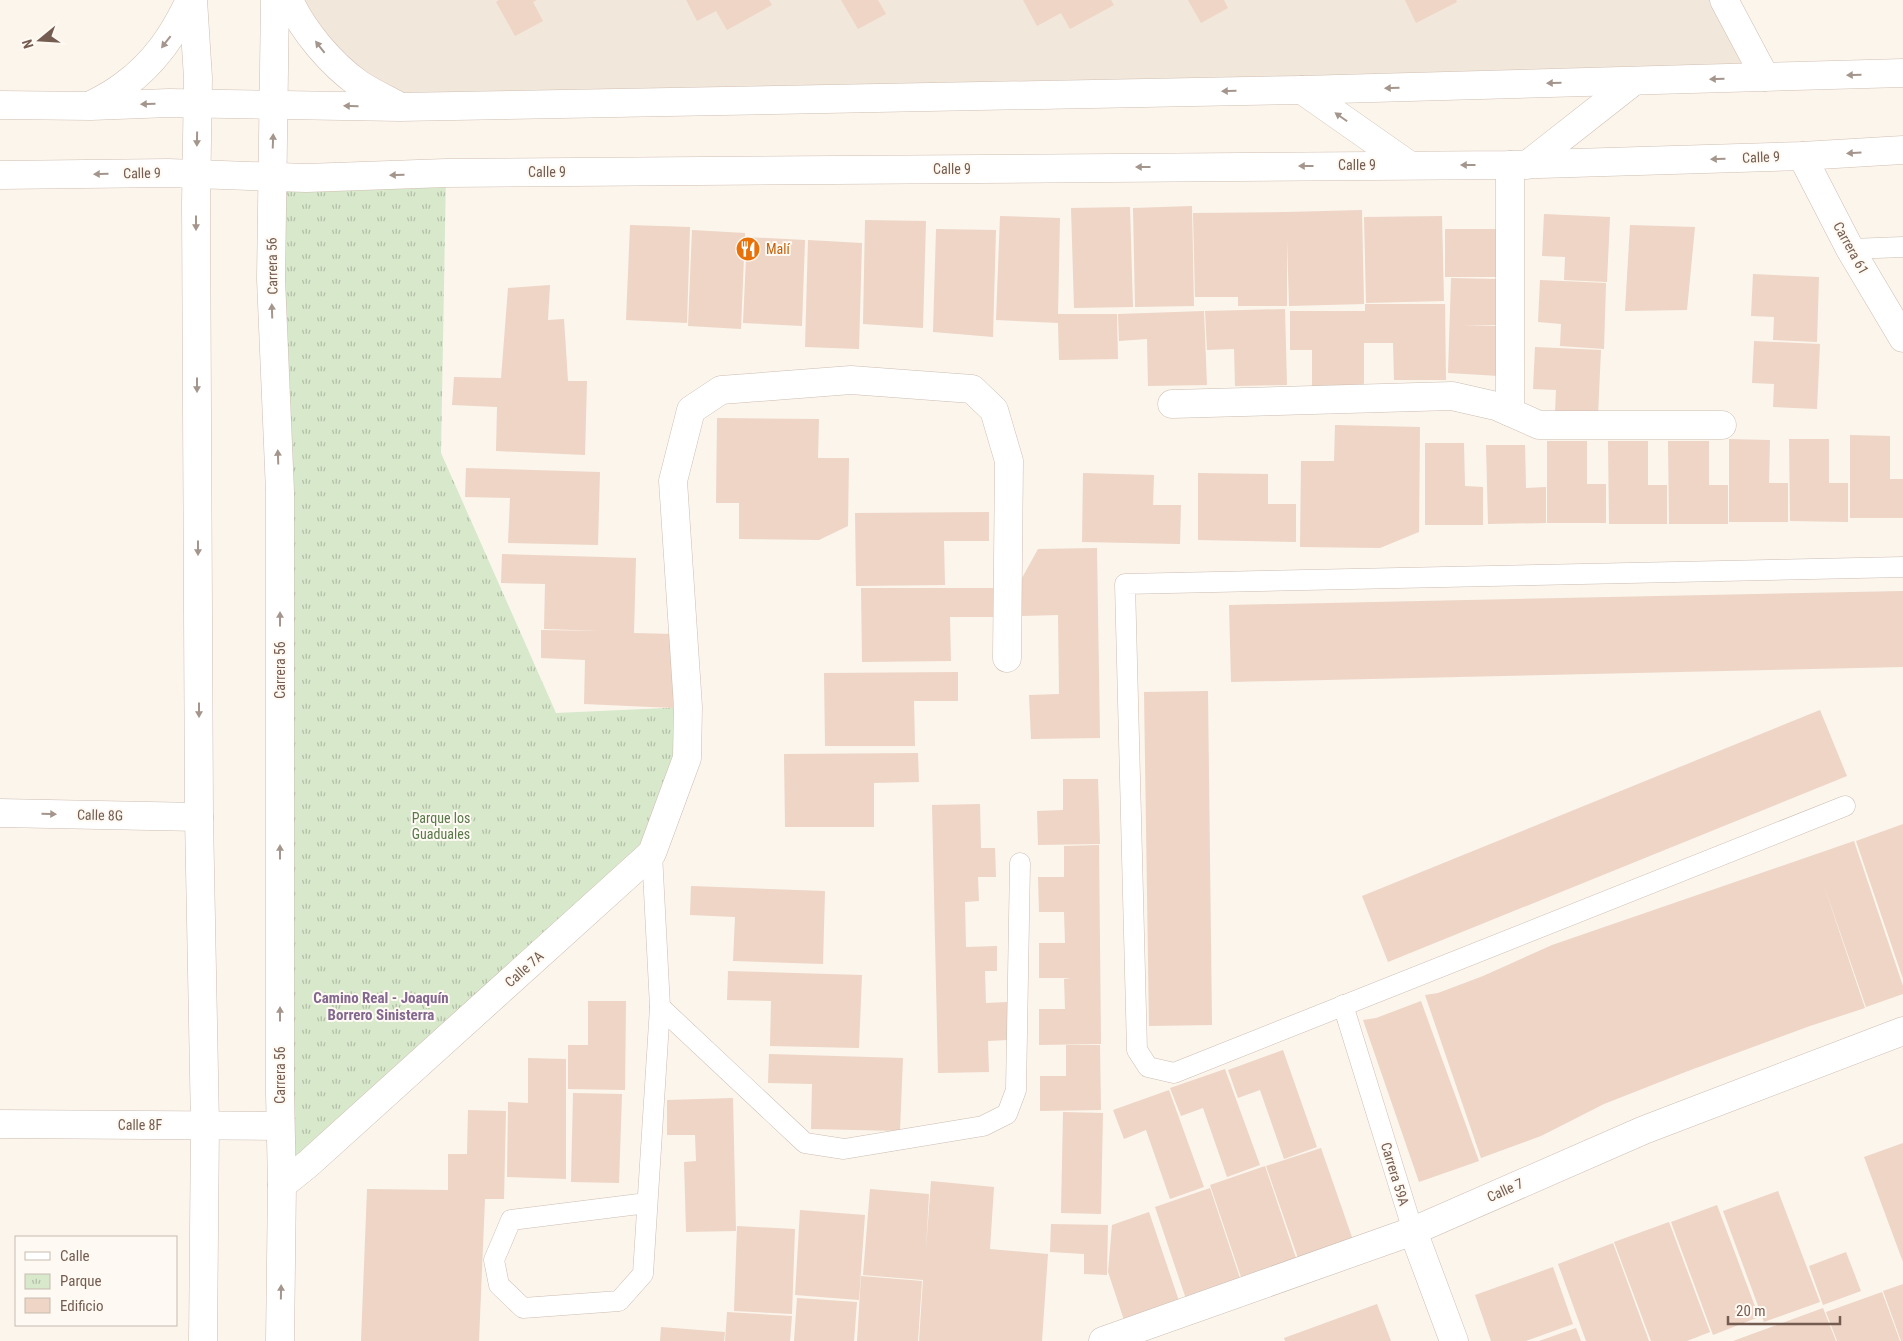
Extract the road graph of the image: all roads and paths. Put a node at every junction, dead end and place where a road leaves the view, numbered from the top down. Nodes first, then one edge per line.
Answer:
1 (192, 0) edge
2 (275, 0) edge
3 (289, 0) edge
4 (1724, 0) edge
5 (1903, 73) edge
6 (1765, 77) junction
7 (1634, 82) junction
8 (1302, 90) junction
9 (197, 104) junction
10 (0, 105) edge
11 (274, 105) junction
12 (91, 106) junction
13 (400, 107) junction
14 (1903, 150) edge
15 (1802, 156) junction
16 (1410, 165) junction
17 (1519, 165) junction
18 (196, 174) junction
19 (0, 175) edge
20 (272, 176) junction
21 (1903, 247) edge
22 (1850, 248) junction
23 (1903, 338) edge
24 (1172, 404) dead end
25 (1510, 412) junction
26 (1722, 426) dead end
27 (1903, 567) edge
28 (1007, 658) dead end
29 (1845, 806) dead end
30 (0, 813) edge
31 (199, 817) junction
32 (652, 853) junction
33 (1020, 863) dead end
34 (1343, 1005) junction
35 (660, 1007) junction
36 (1903, 1030) edge
37 (0, 1124) edge
38 (205, 1125) junction
39 (280, 1126) junction
40 (282, 1185) junction
41 (647, 1203) junction
42 (1413, 1231) junction
43 (203, 1341) edge
44 (280, 1341) edge
45 (1104, 1341) edge
46 (1454, 1341) edge

1 - 9 street
1 -> 12 street
2 - 11 street, Carrera 56
13 -> 3 street
4 - 6 street
5 -> 6 street
6 -> 7 street
7 -> 8 street
7 - 17 street
8 -> 13 street
16 -> 8 street
9 - 11 street
9 -> 12 street
9 -> 18 street
10 - 12 street
13 -> 11 street
20 -> 11 street, Carrera 56
14 -> 15 street, Calle 9
15 -> 17 street, Calle 9
15 - 22 street, Carrera 61
17 -> 16 street, Calle 9
16 -> 20 street, Calle 9
17 - 25 street
18 -> 19 street, Calle 9
18 - 20 street, Calle 9
18 -> 31 street
39 -> 20 street, Carrera 56
21 - 22 lane
22 - 23 street, Carrera 61
24 - 25 street
25 - 26 street
27 - 34 lane
28 - 32 street, Calle 7A
29 - 34 lane
30 -> 31 street, Calle 8G
31 - 38 street
32 - 35 lane
32 - 40 street, Calle 7A
33 - 35 lane
34 - 42 lane, Carrera 59A
35 - 41 lane
36 - 42 street, Calle 7
37 - 38 street, Calle 8F
38 - 39 street, Calle 8F
38 - 43 street
39 - 40 street, Carrera 56
44 -> 40 street, Carrera 56
41 - 41 lane
42 - 45 street, Calle 7
42 - 46 street, Carrera 59A

